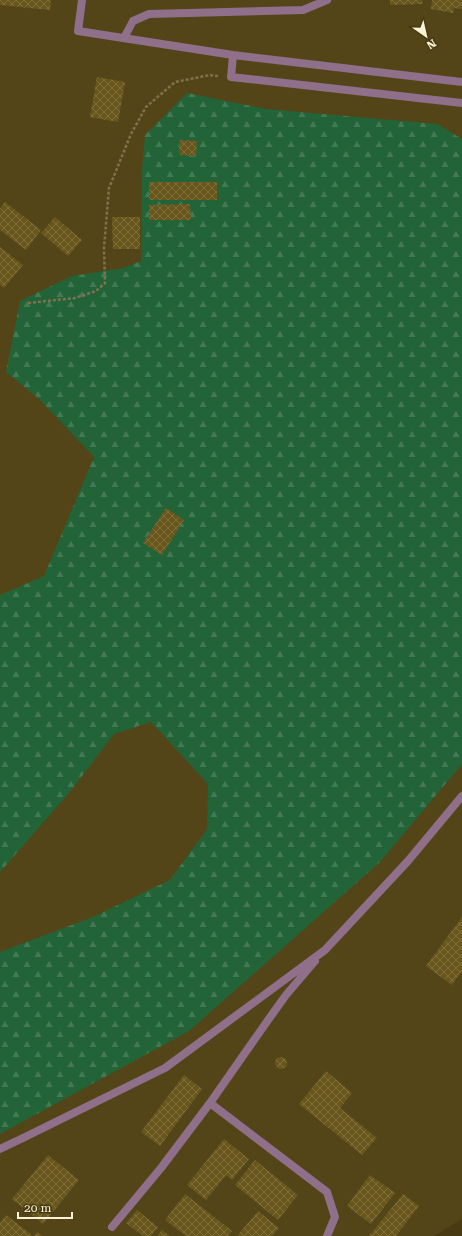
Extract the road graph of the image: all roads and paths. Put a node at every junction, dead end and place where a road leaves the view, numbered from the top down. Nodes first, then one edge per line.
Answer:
1 (82, 0) edge
2 (327, 0) edge
3 (124, 38) junction
4 (233, 55) junction
5 (230, 77) junction
6 (462, 82) edge
7 (462, 103) edge
8 (28, 303) dead end
9 (462, 796) edge
10 (325, 950) junction
11 (210, 1103) junction
12 (0, 1149) edge
13 (112, 1227) dead end
14 (328, 1236) edge

1 - 3 lane
2 - 3 lane
3 - 4 lane
4 - 5 lane
4 - 6 lane
5 - 7 lane
5 - 8 path
9 - 10 lane
10 - 11 lane
10 - 12 lane
11 - 13 lane
11 - 14 lane

